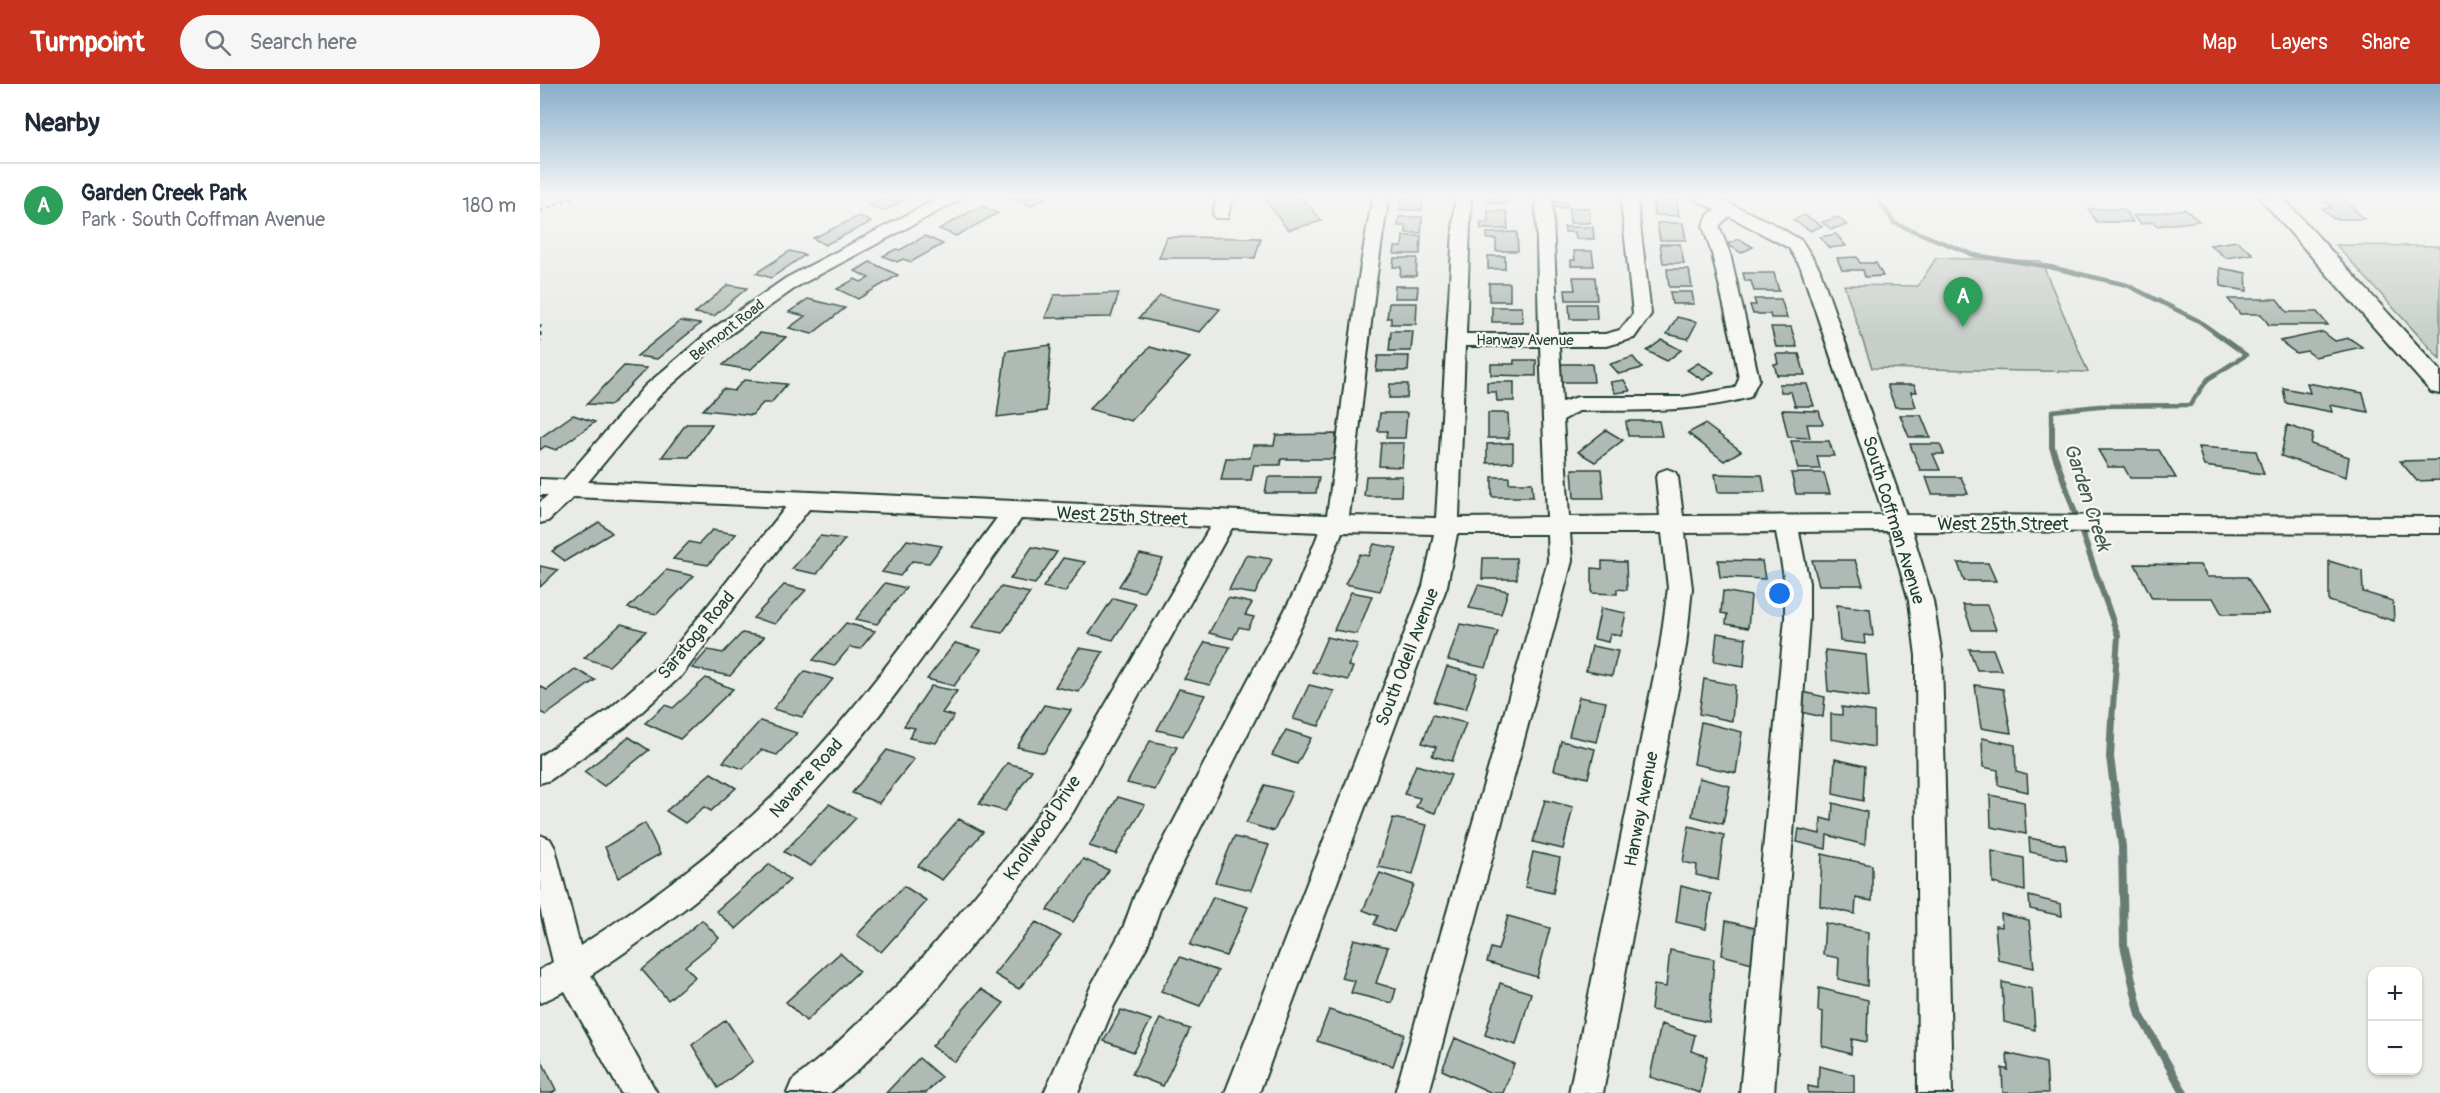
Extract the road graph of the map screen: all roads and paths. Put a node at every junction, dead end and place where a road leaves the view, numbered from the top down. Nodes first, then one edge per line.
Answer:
1 (864, 244) edge
2 (1372, 244) edge
3 (1461, 244) edge
4 (1544, 244) edge
5 (1634, 244) edge
6 (1717, 244) edge
7 (1794, 244) edge
8 (2312, 244) edge
9 (540, 324) edge
10 (1458, 340) junction
11 (1549, 340) junction
12 (540, 341) edge
13 (2440, 386) edge
14 (1553, 418) junction
15 (1667, 477) dead end
16 (540, 487) edge
17 (570, 488) junction
18 (803, 501) junction
19 (1015, 511) junction
20 (540, 515) edge
21 (1225, 521) junction
22 (1898, 523) junction
23 (1335, 524) junction
24 (1674, 524) junction
25 (1786, 524) junction
26 (1559, 525) junction
27 (2440, 525) edge
28 (1447, 526) junction
29 (540, 771) edge
30 (540, 848) edge
31 (571, 970) junction
32 (540, 987) edge
33 (640, 1093) edge
34 (804, 1093) edge
35 (1061, 1093) edge
36 (1242, 1093) edge
37 (1412, 1093) edge
38 (1586, 1093) edge
39 (1757, 1093) edge
40 (1935, 1093) edge

1 - 17 street, Belmont Road
2 - 23 street
3 - 10 street, South Odell Avenue
4 - 11 street
5 - 11 street, Hanway Avenue
6 - 14 street
7 - 22 street, South Coffman Avenue
8 - 13 main road
9 - 12 path
10 - 11 street, Hanway Avenue
10 - 28 street, South Odell Avenue
11 - 14 street
14 - 26 street
15 - 24 street
16 - 17 street, West 25th Street
17 - 18 street, West 25th Street
17 - 20 street, Belmont Road
18 - 19 street, West 25th Street
18 - 29 street, Saratoga Road
19 - 21 street, West 25th Street
19 - 31 street, Navarre Road
21 - 23 street, West 25th Street
21 - 34 street, Knollwood Drive
22 - 25 street, West 25th Street
22 - 27 street, West 25th Street
22 - 40 street, South Coffman Avenue
23 - 28 street, West 25th Street
23 - 35 street
24 - 25 street, West 25th Street
24 - 26 street, West 25th Street
24 - 38 street, Hanway Avenue
25 - 39 street
26 - 28 street, West 25th Street
26 - 37 street
28 - 36 street, South Odell Avenue
30 - 31 street
31 - 32 street, Navarre Road
31 - 33 street

